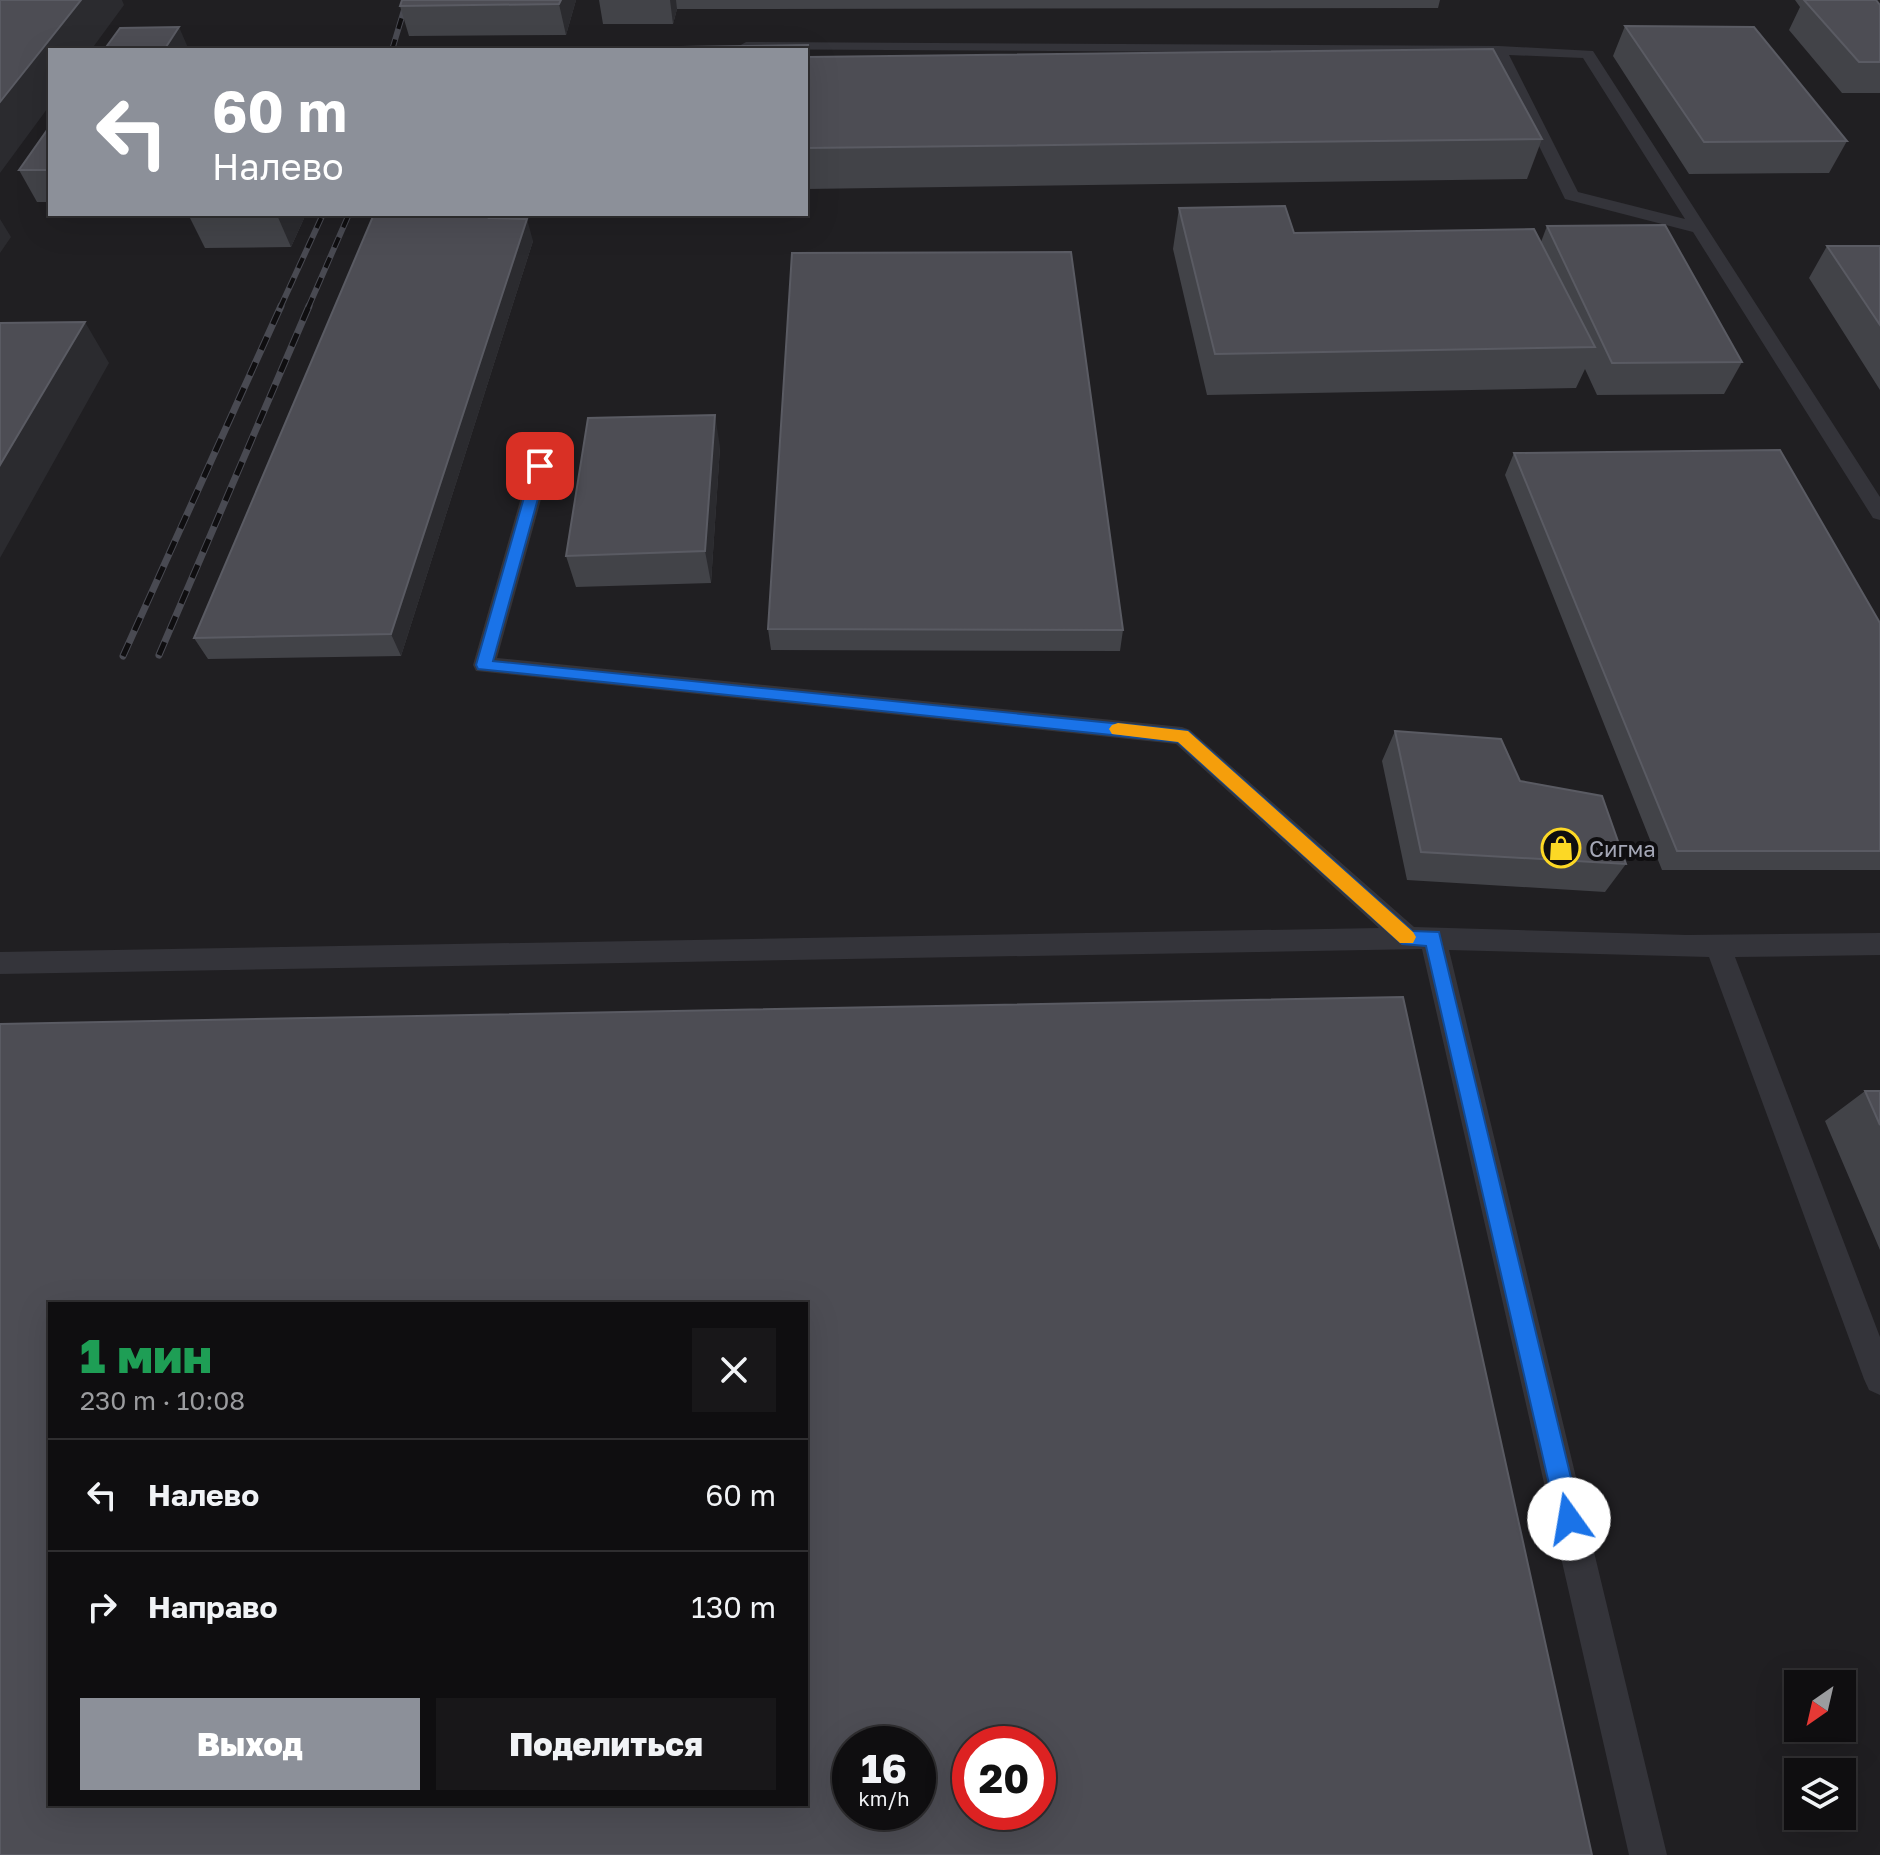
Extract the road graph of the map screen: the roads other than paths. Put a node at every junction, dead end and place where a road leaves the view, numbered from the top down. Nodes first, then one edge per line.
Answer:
1 (746, 46) edge
2 (1499, 50) junction
3 (1699, 228) junction
4 (548, 438) dead end
5 (1880, 513) edge
6 (1421, 938) junction
7 (1880, 944) edge
8 (1718, 946) junction
9 (0, 963) edge
10 (1880, 1379) edge
11 (1648, 1855) edge

1 - 2 lane
2 - 3 lane
2 - 3 lane
3 - 5 lane
4 - 6 lane
6 - 8 lane
6 - 9 lane
6 - 11 lane
7 - 8 lane
8 - 10 lane

